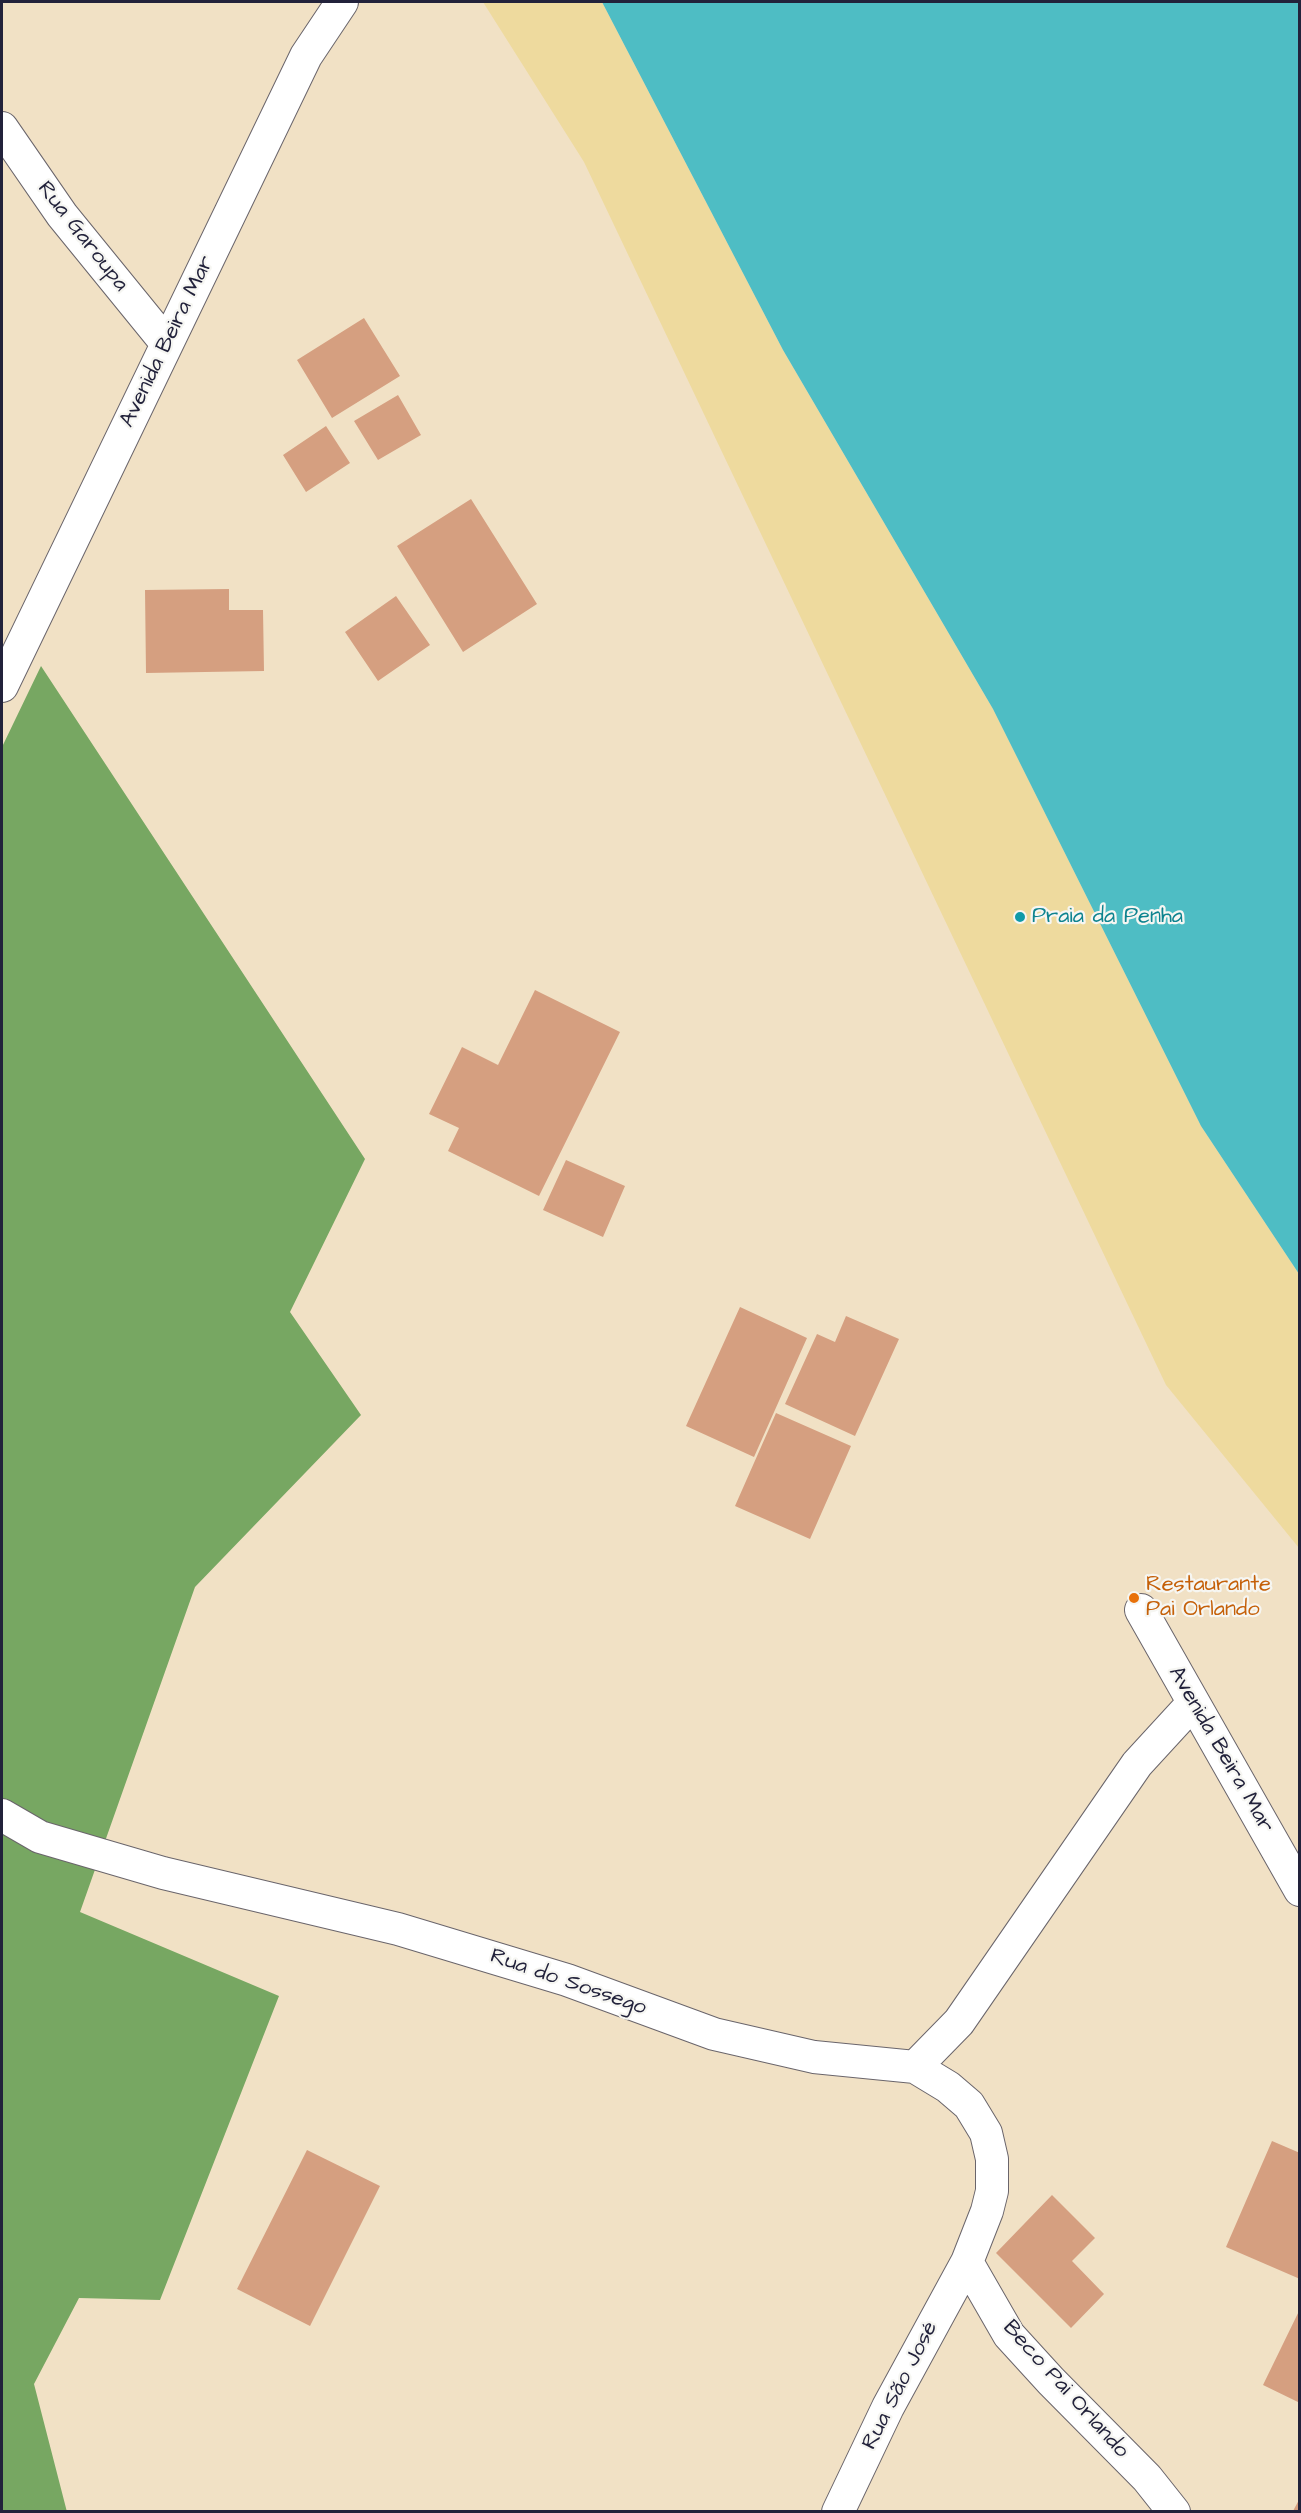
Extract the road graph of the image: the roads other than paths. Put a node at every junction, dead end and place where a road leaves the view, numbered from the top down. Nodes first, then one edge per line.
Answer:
1 (342, 2) edge
2 (2, 128) edge
3 (167, 344) junction
4 (2, 686) edge
5 (1141, 1610) dead end
6 (1193, 1703) junction
7 (2, 1815) edge
8 (1299, 1890) edge
9 (915, 2067) junction
10 (967, 2262) junction
11 (838, 2511) edge
12 (1174, 2511) edge

1 - 3 street, Avenida Beira Mar
2 - 3 street, Rua Garoupa
3 - 4 street, Avenida Beira Mar
5 - 6 street, Avenida Beira Mar
6 - 8 street, Avenida Beira Mar
6 - 9 street
7 - 9 street, Rua do Sossego
9 - 10 street, Rua do Sossego
10 - 11 street, Rua São José
10 - 12 street, Beco Pai Orlando

